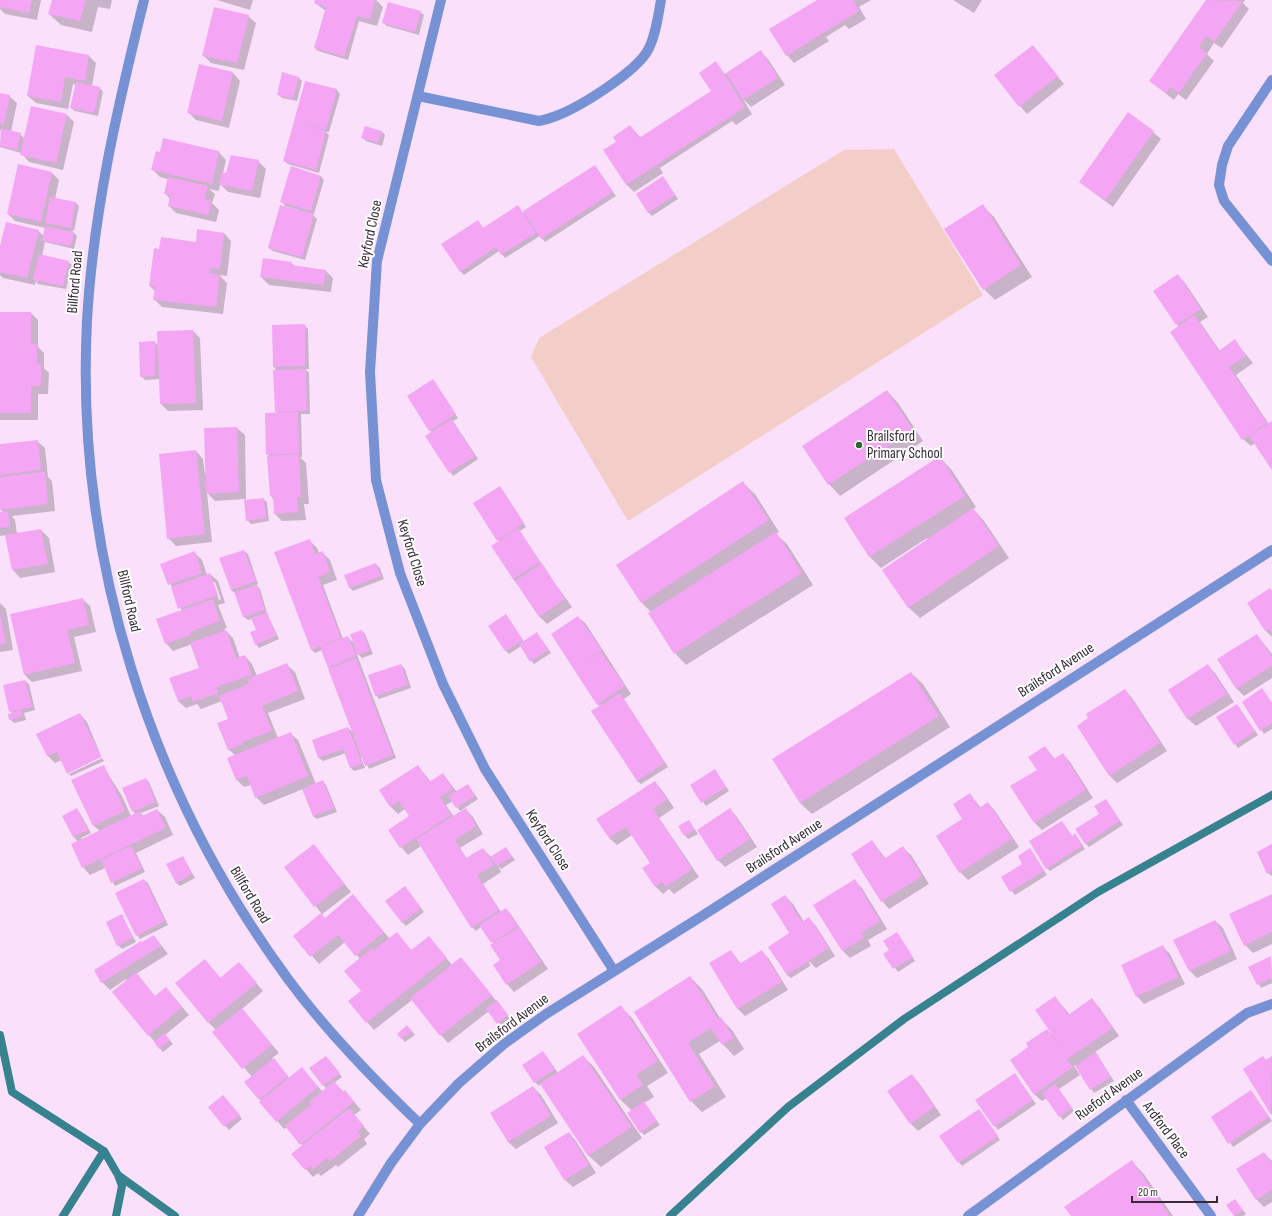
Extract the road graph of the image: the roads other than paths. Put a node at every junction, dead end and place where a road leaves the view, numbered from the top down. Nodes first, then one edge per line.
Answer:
1 (144, 0) edge
2 (441, 0) edge
3 (661, 0) edge
4 (1272, 80) edge
5 (418, 96) junction
6 (1272, 260) edge
7 (1272, 550) edge
8 (614, 971) junction
9 (1272, 1004) edge
10 (1126, 1100) junction
11 (420, 1124) junction
12 (358, 1216) edge
13 (968, 1216) edge
14 (1211, 1216) edge

1 - 11 street, Billford Road
2 - 5 street, Keyford Close
3 - 5 street
4 - 6 street
5 - 8 street, Keyford Close
7 - 8 street, Brailsford Avenue
8 - 11 street, Brailsford Avenue
9 - 10 street, Rueford Avenue
10 - 13 street, Rueford Avenue
10 - 14 street, Ardford Place
11 - 12 street, Brailsford Avenue

